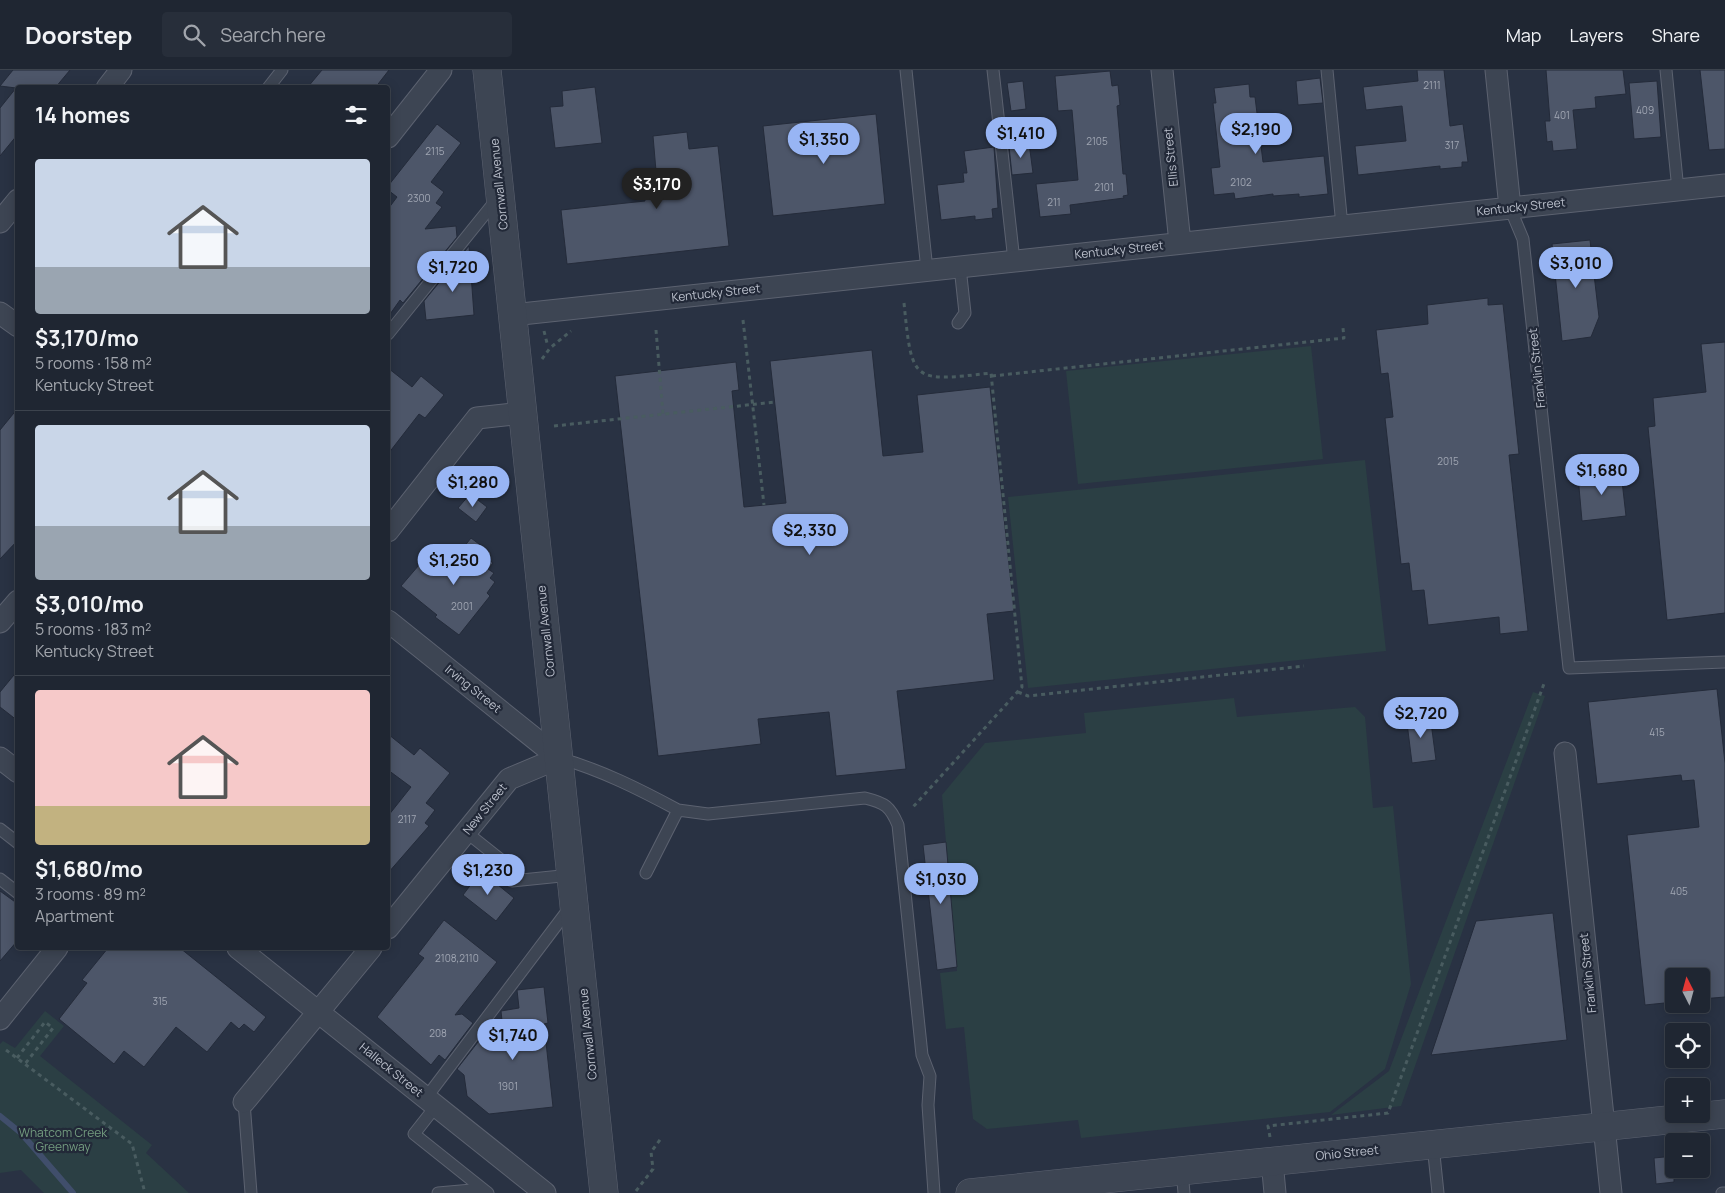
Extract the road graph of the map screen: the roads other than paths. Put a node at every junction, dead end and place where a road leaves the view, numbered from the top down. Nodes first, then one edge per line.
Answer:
1 (121, 70) edge
2 (282, 70) edge
3 (441, 70) edge
4 (487, 70) edge
5 (906, 70) edge
6 (993, 70) edge
7 (1162, 70) edge
8 (1327, 70) edge
9 (1496, 70) edge
10 (1666, 70) edge
11 (109, 85) edge
12 (270, 85) edge
13 (390, 134) edge
14 (1725, 185) edge
15 (1678, 190) junction
16 (500, 196) junction
17 (15, 204) edge
18 (1510, 208) junction
19 (0, 222) edge
20 (1342, 226) junction
21 (1180, 243) junction
22 (1014, 261) junction
23 (960, 267) junction
24 (927, 270) junction
25 (0, 312) edge
26 (512, 315) junction
27 (958, 323) dead end
28 (15, 324) edge
29 (390, 332) edge
30 (523, 413) junction
31 (390, 528) edge
32 (15, 604) edge
33 (0, 622) edge
34 (390, 623) edge
35 (1725, 662) edge
36 (1565, 753) dead end
37 (0, 758) edge
38 (559, 758) junction
39 (15, 770) edge
40 (678, 810) junction
41 (0, 829) edge
42 (466, 832) junction
43 (15, 841) edge
44 (646, 873) dead end
45 (0, 879) edge
46 (572, 888) junction
47 (15, 891) edge
48 (390, 926) edge
49 (55, 950) edge
50 (240, 950) edge
51 (369, 950) edge
52 (318, 1012) junction
53 (0, 1019) edge
54 (244, 1102) joint
55 (431, 1102) junction
56 (1725, 1114) edge
57 (1604, 1126) junction
58 (1433, 1144) junction
59 (1272, 1161) junction
60 (1183, 1182) edge
61 (1066, 1188) edge
62 (485, 1191) edge
63 (252, 1193) edge
64 (445, 1193) edge
65 (545, 1193) edge
66 (604, 1193) edge
67 (934, 1193) edge
68 (970, 1193) edge
69 (1275, 1193) edge
70 (1438, 1193) edge
71 (1611, 1193) edge

1 - 11 street
2 - 12 lane
3 - 13 street
4 - 16 street, Cornwall Avenue
5 - 24 lane
6 - 22 lane
7 - 21 street, Ellis Street
8 - 20 lane
9 - 18 street, Franklin Street
10 - 15 lane
14 - 15 street, Kentucky Street
15 - 18 street, Kentucky Street
16 - 26 street, Cornwall Avenue
16 - 29 lane
17 - 19 street
18 - 20 street, Kentucky Street
18 - 35 lane, Franklin Street
20 - 21 street, Kentucky Street
21 - 22 street, Kentucky Street
22 - 23 street, Kentucky Street
23 - 24 street, Kentucky Street
23 - 27 lane
24 - 26 street, Kentucky Street
25 - 28 street
26 - 30 street, Cornwall Avenue
30 - 31 street
30 - 38 street, Cornwall Avenue
32 - 33 street
34 - 38 street, Irving Street
36 - 57 street, Franklin Street
37 - 39 street
38 - 40 lane
38 - 42 street, New Street
38 - 46 street, Cornwall Avenue
40 - 44 lane
40 - 67 lane
41 - 43 lane
42 - 46 lane
42 - 48 street, New Street
45 - 47 lane
46 - 55 lane
46 - 66 street, Cornwall Avenue
49 - 53 street
50 - 52 street, Halleck Street
51 - 52 street
52 - 54 street
52 - 55 street, Halleck Street
54 - 63 lane
55 - 62 lane
55 - 65 street, Halleck Street
56 - 57 street, Ohio Street
57 - 58 street, Ohio Street
57 - 71 street, Franklin Street
58 - 59 street, Ohio Street
58 - 70 lane
59 - 60 street, Ohio Street
59 - 69 street
60 - 61 street, Ohio Street
61 - 68 street, Ohio Street
62 - 64 lane

